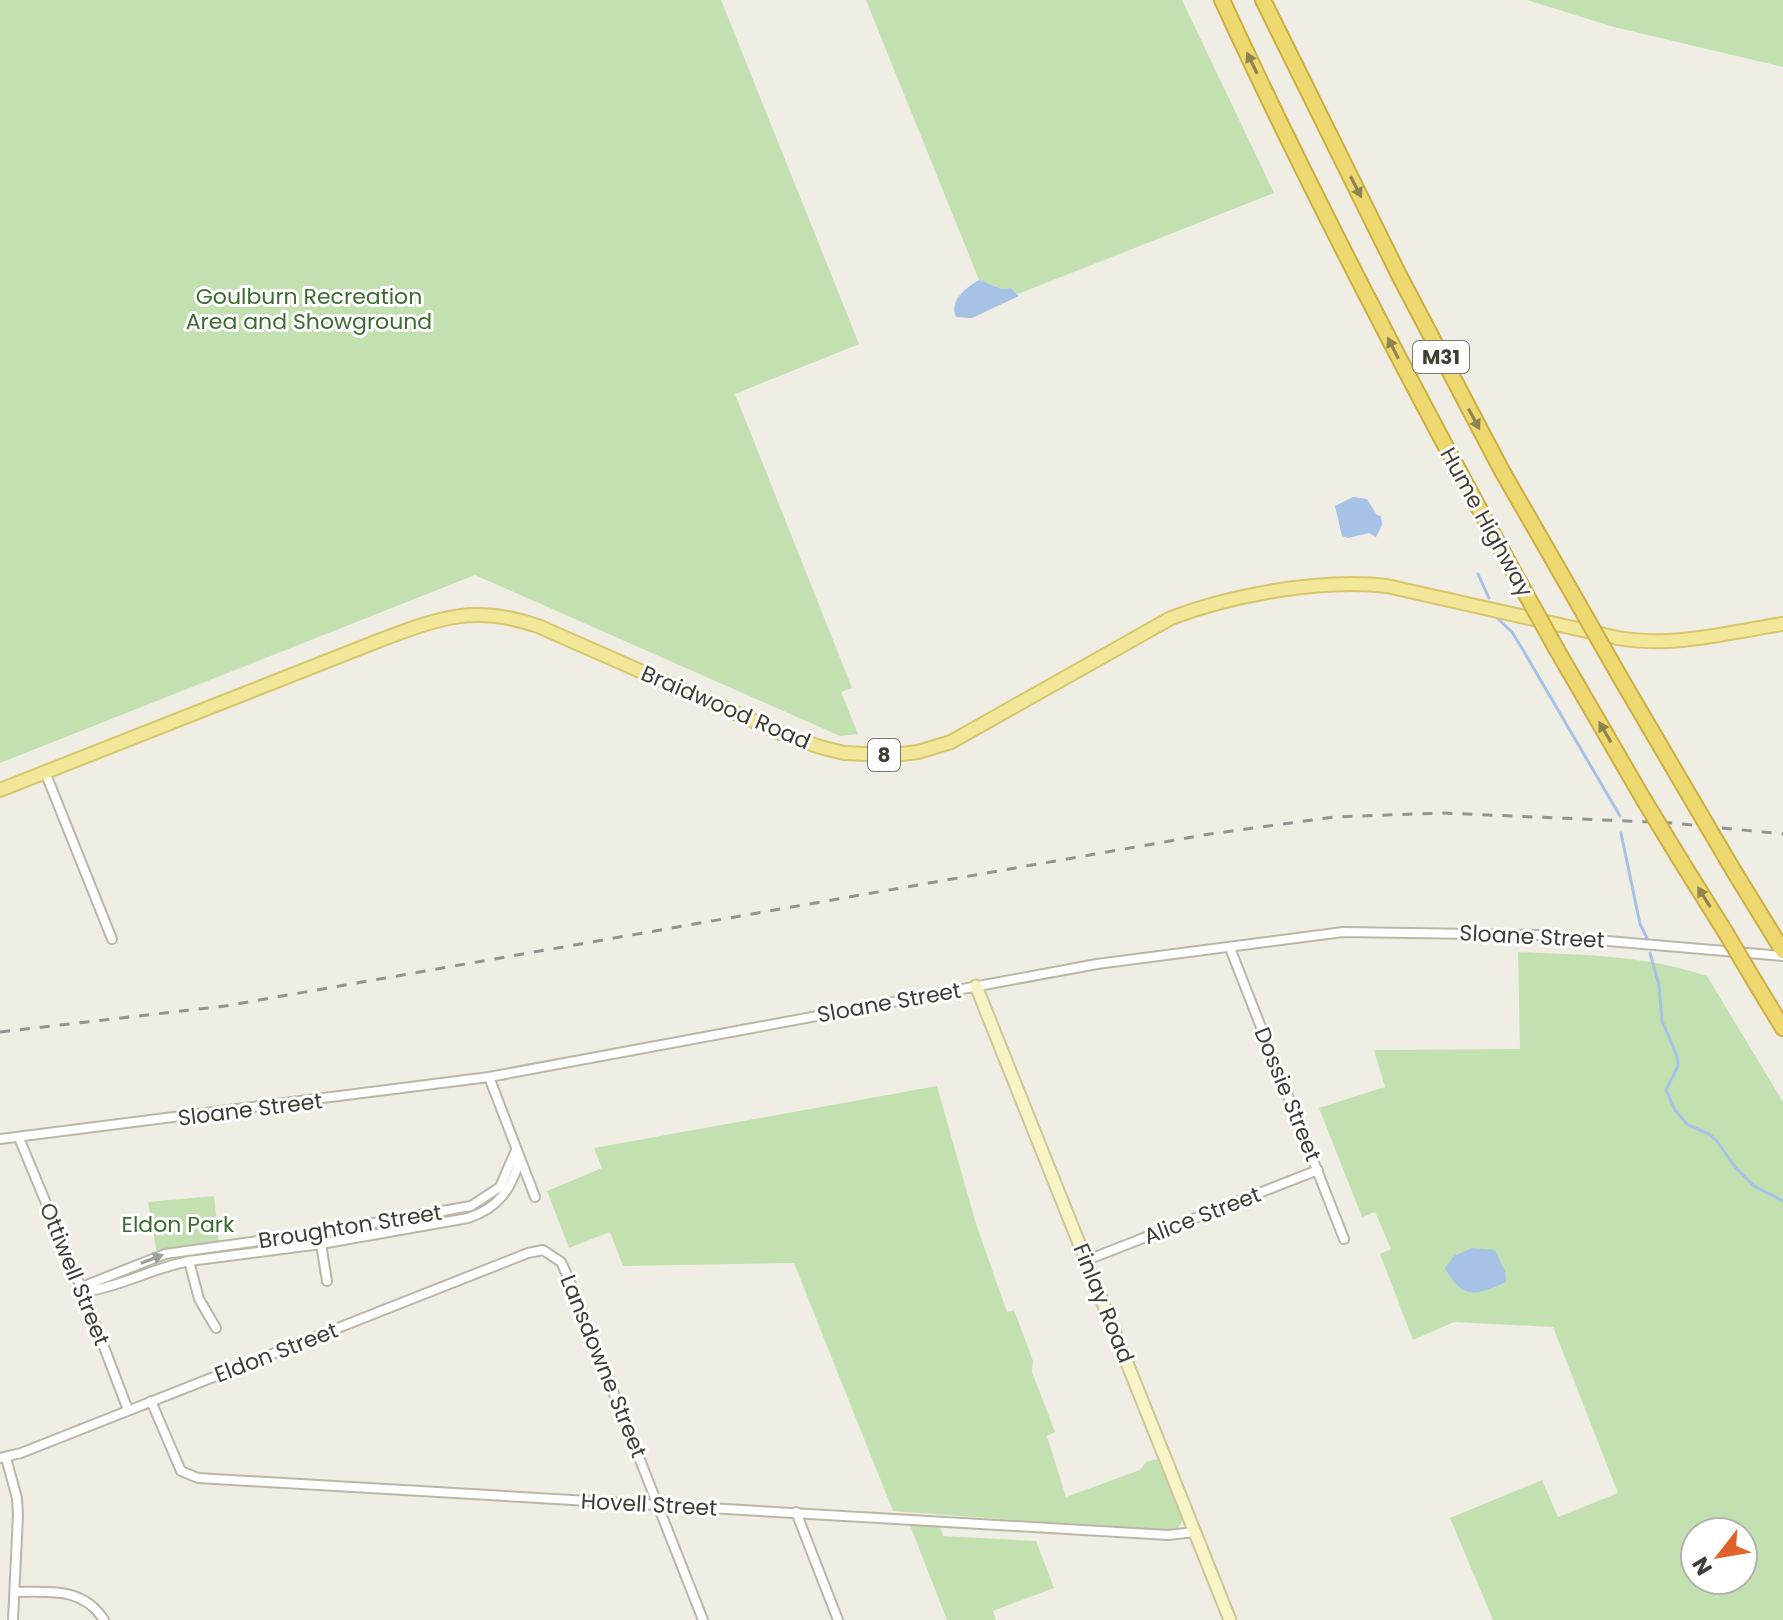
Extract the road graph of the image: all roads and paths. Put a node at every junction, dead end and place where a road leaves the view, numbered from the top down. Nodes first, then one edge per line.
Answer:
1 (1264, 0) edge
2 (1222, 2) edge
3 (1783, 624) edge
4 (45, 772) junction
5 (0, 790) edge
6 (112, 939) dead end
7 (1230, 948) junction
8 (1783, 954) edge
9 (976, 986) junction
10 (1783, 1028) edge
11 (489, 1077) junction
12 (19, 1138) junction
13 (0, 1139) edge
14 (518, 1154) junction
15 (1318, 1170) junction
16 (535, 1197) dead end
17 (1344, 1239) dead end
18 (321, 1244) junction
19 (548, 1251) joint
20 (1087, 1260) junction
21 (189, 1261) junction
22 (327, 1281) dead end
23 (83, 1292) junction
24 (216, 1328) dead end
25 (151, 1401) junction
26 (128, 1410) junction
27 (3, 1458) edge
28 (660, 1505) junction
29 (796, 1512) junction
30 (1195, 1532) junction
31 (16, 1592) junction
32 (13, 1620) edge
33 (104, 1620) edge
34 (703, 1620) edge
35 (838, 1620) edge
36 (1230, 1620) edge

1 -> 8 highway, Hume Highway / M31, bridge
10 -> 2 highway, Hume Highway / M31, bridge
3 - 4 main road, Braidwood Road / 8
4 - 5 main road, Braidwood Road / 8
4 - 6 street
7 - 8 street, Sloane Street
7 - 9 street, Sloane Street
7 - 15 street, Dossie Street
9 - 11 street, Sloane Street
9 - 20 street, Finlay Road
11 - 12 street, Sloane Street
11 - 14 street
12 - 13 street, Sloane Street
12 - 23 street, Ottiwell Street
14 - 16 street
14 - 18 street, Broughton Street
23 -> 14 street, Broughton Street
15 - 17 street, Dossie Street
15 - 20 street, Alice Street
18 - 21 street, Broughton Street
18 - 22 street, Broughton Street
19 - 25 street, Eldon Street
19 - 28 street, Lansdowne Street
20 - 30 street, Finlay Road
21 - 23 street, Broughton Street
21 - 24 street
23 - 26 street, Ottiwell Street
25 - 26 street, Eldon Street
25 - 28 street, Hovell Street
26 - 27 street, Eldon Street
27 - 31 street
28 - 29 street, Hovell Street
28 - 34 street, Lansdowne Street
29 - 30 street, Hovell Street
29 - 35 street
30 - 36 street, Finlay Road
31 - 32 street
31 - 33 street

